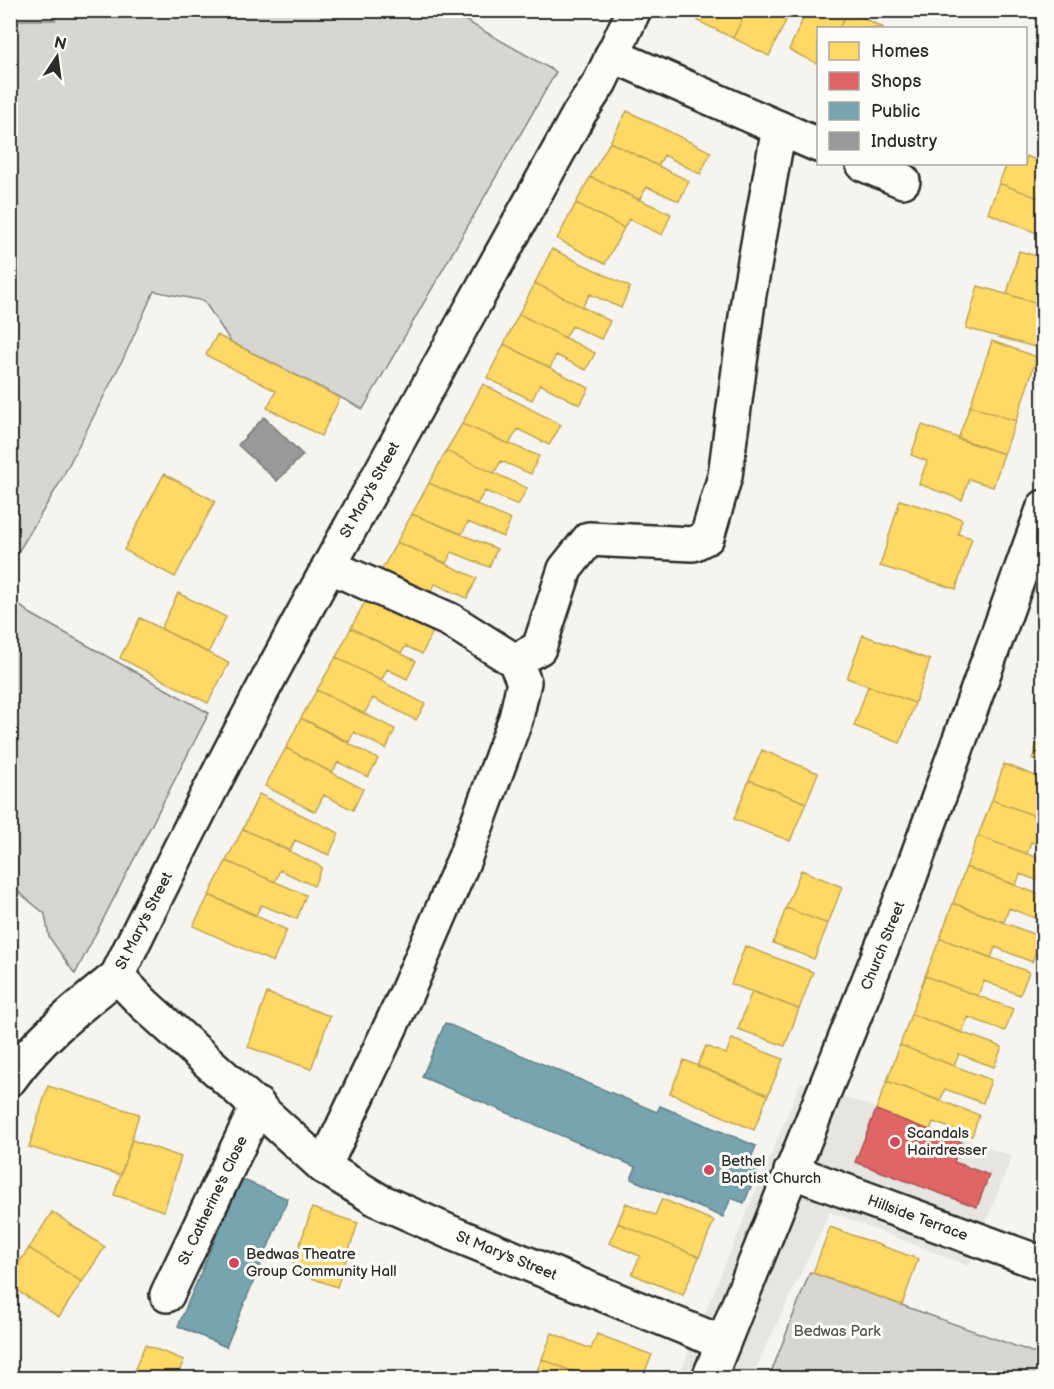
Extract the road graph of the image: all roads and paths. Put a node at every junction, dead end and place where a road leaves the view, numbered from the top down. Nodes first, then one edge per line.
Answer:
1 (634, 10) edge
2 (612, 56) junction
3 (779, 128) junction
4 (817, 143) edge
5 (865, 165) edge
6 (903, 181) dead end
7 (1044, 507) edge
8 (329, 566) junction
9 (1030, 586) edge
10 (514, 661) junction
11 (117, 976) junction
12 (14, 1066) edge
13 (258, 1105) junction
14 (324, 1167) junction
15 (791, 1171) junction
16 (1044, 1264) edge
17 (167, 1295) dead end
18 (723, 1343) junction
19 (709, 1378) edge

1 - 2 street, St Mary's Street
2 - 3 street
2 - 8 street, St Mary's Street
3 - 4 street
3 - 10 street
5 - 6 street
7 - 9 street, Church Street
8 - 10 street
8 - 11 street, St Mary's Street
9 - 15 street, Church Street
10 - 14 street
11 - 12 street, St Mary's Street
11 - 13 street, St Mary's Street
13 - 14 street, St Mary's Street
13 - 17 street, St. Catherine's Close
14 - 18 street, St Mary's Street
15 - 16 street, Hillside Terrace
15 - 18 street, Church Street
18 - 19 street, Church Street

